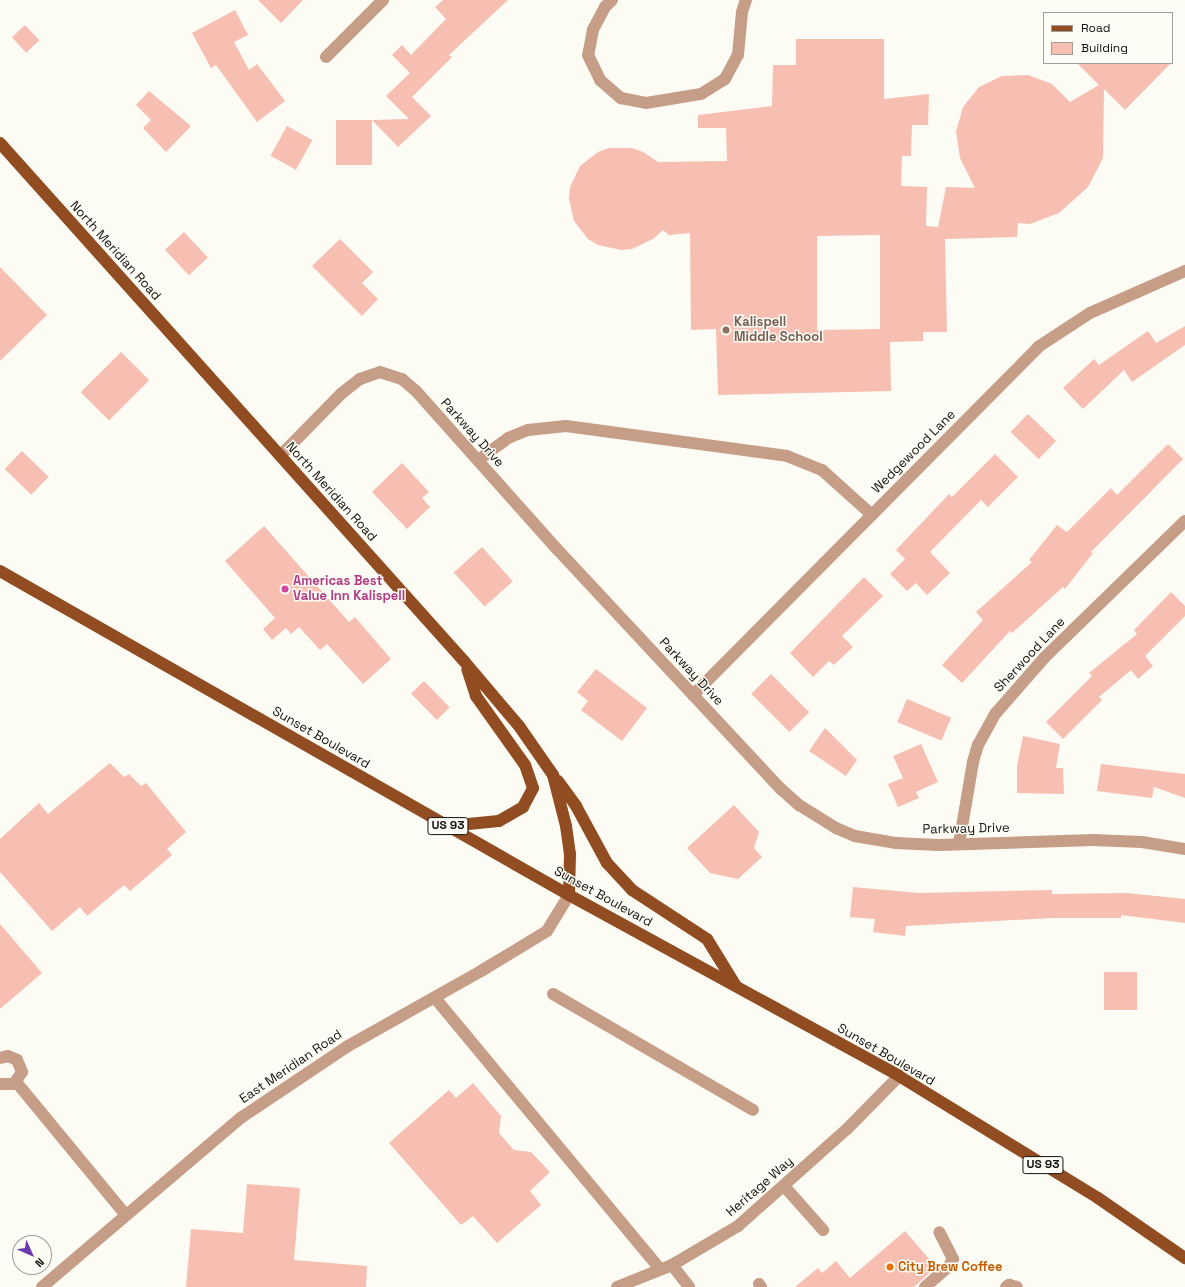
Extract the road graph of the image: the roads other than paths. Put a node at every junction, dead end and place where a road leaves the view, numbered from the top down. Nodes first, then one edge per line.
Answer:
1 (383, 0) edge
2 (612, 0) edge
3 (746, 0) edge
4 (326, 57) dead end
5 (0, 143) edge
6 (1185, 271) edge
7 (280, 456) junction
8 (478, 460) junction
9 (872, 515) junction
10 (1185, 521) edge
11 (0, 571) edge
12 (464, 661) junction
13 (693, 695) junction
14 (553, 775) junction
15 (448, 826) junction
16 (959, 844) junction
17 (1185, 849) edge
18 (569, 895) junction
19 (736, 987) junction
20 (553, 994) dead end
21 (435, 998) junction
22 (0, 1058) edge
23 (899, 1076) junction
24 (17, 1083) junction
25 (0, 1084) edge
26 (753, 1110) dead end
27 (784, 1186) junction
28 (126, 1215) junction
29 (823, 1230) dead end
30 (939, 1232) dead end
31 (1185, 1258) edge
32 (666, 1267) junction
33 (42, 1287) edge
34 (617, 1287) edge
35 (689, 1287) edge
36 (925, 1287) edge
37 (1006, 1287) edge
38 (1017, 1287) edge

1 - 4 street
2 - 3 street
5 - 7 main road, North Meridian Road
6 - 9 street, Wedgewood Lane
7 - 8 street, Parkway Drive
7 - 12 main road, North Meridian Road
8 - 9 street
8 - 13 street, Parkway Drive
9 - 13 street, Wedgewood Lane
10 - 16 street, Sherwood Lane
11 - 15 main road, Sunset Boulevard / US 93
12 - 14 main road, North Meridian Road
12 - 15 main road
13 - 16 street, Parkway Drive
14 - 18 main road, North Meridian Road
14 - 19 main road
15 - 18 main road, Sunset Boulevard / US 93
16 - 17 street, Parkway Drive
18 - 19 main road, Sunset Boulevard / US 93
18 - 21 street, East Meridian Road
19 - 23 main road, Sunset Boulevard / US 93
20 - 26 street
21 - 28 street, East Meridian Road
21 - 32 street
22 - 24 street
23 - 27 street, Heritage Way
23 - 31 main road, Sunset Boulevard / US 93
24 - 25 street
24 - 28 street
27 - 29 street
27 - 32 street, Heritage Way
28 - 33 street, East Meridian Road
30 - 36 street
32 - 34 street, Heritage Way
32 - 35 street
37 - 38 street

